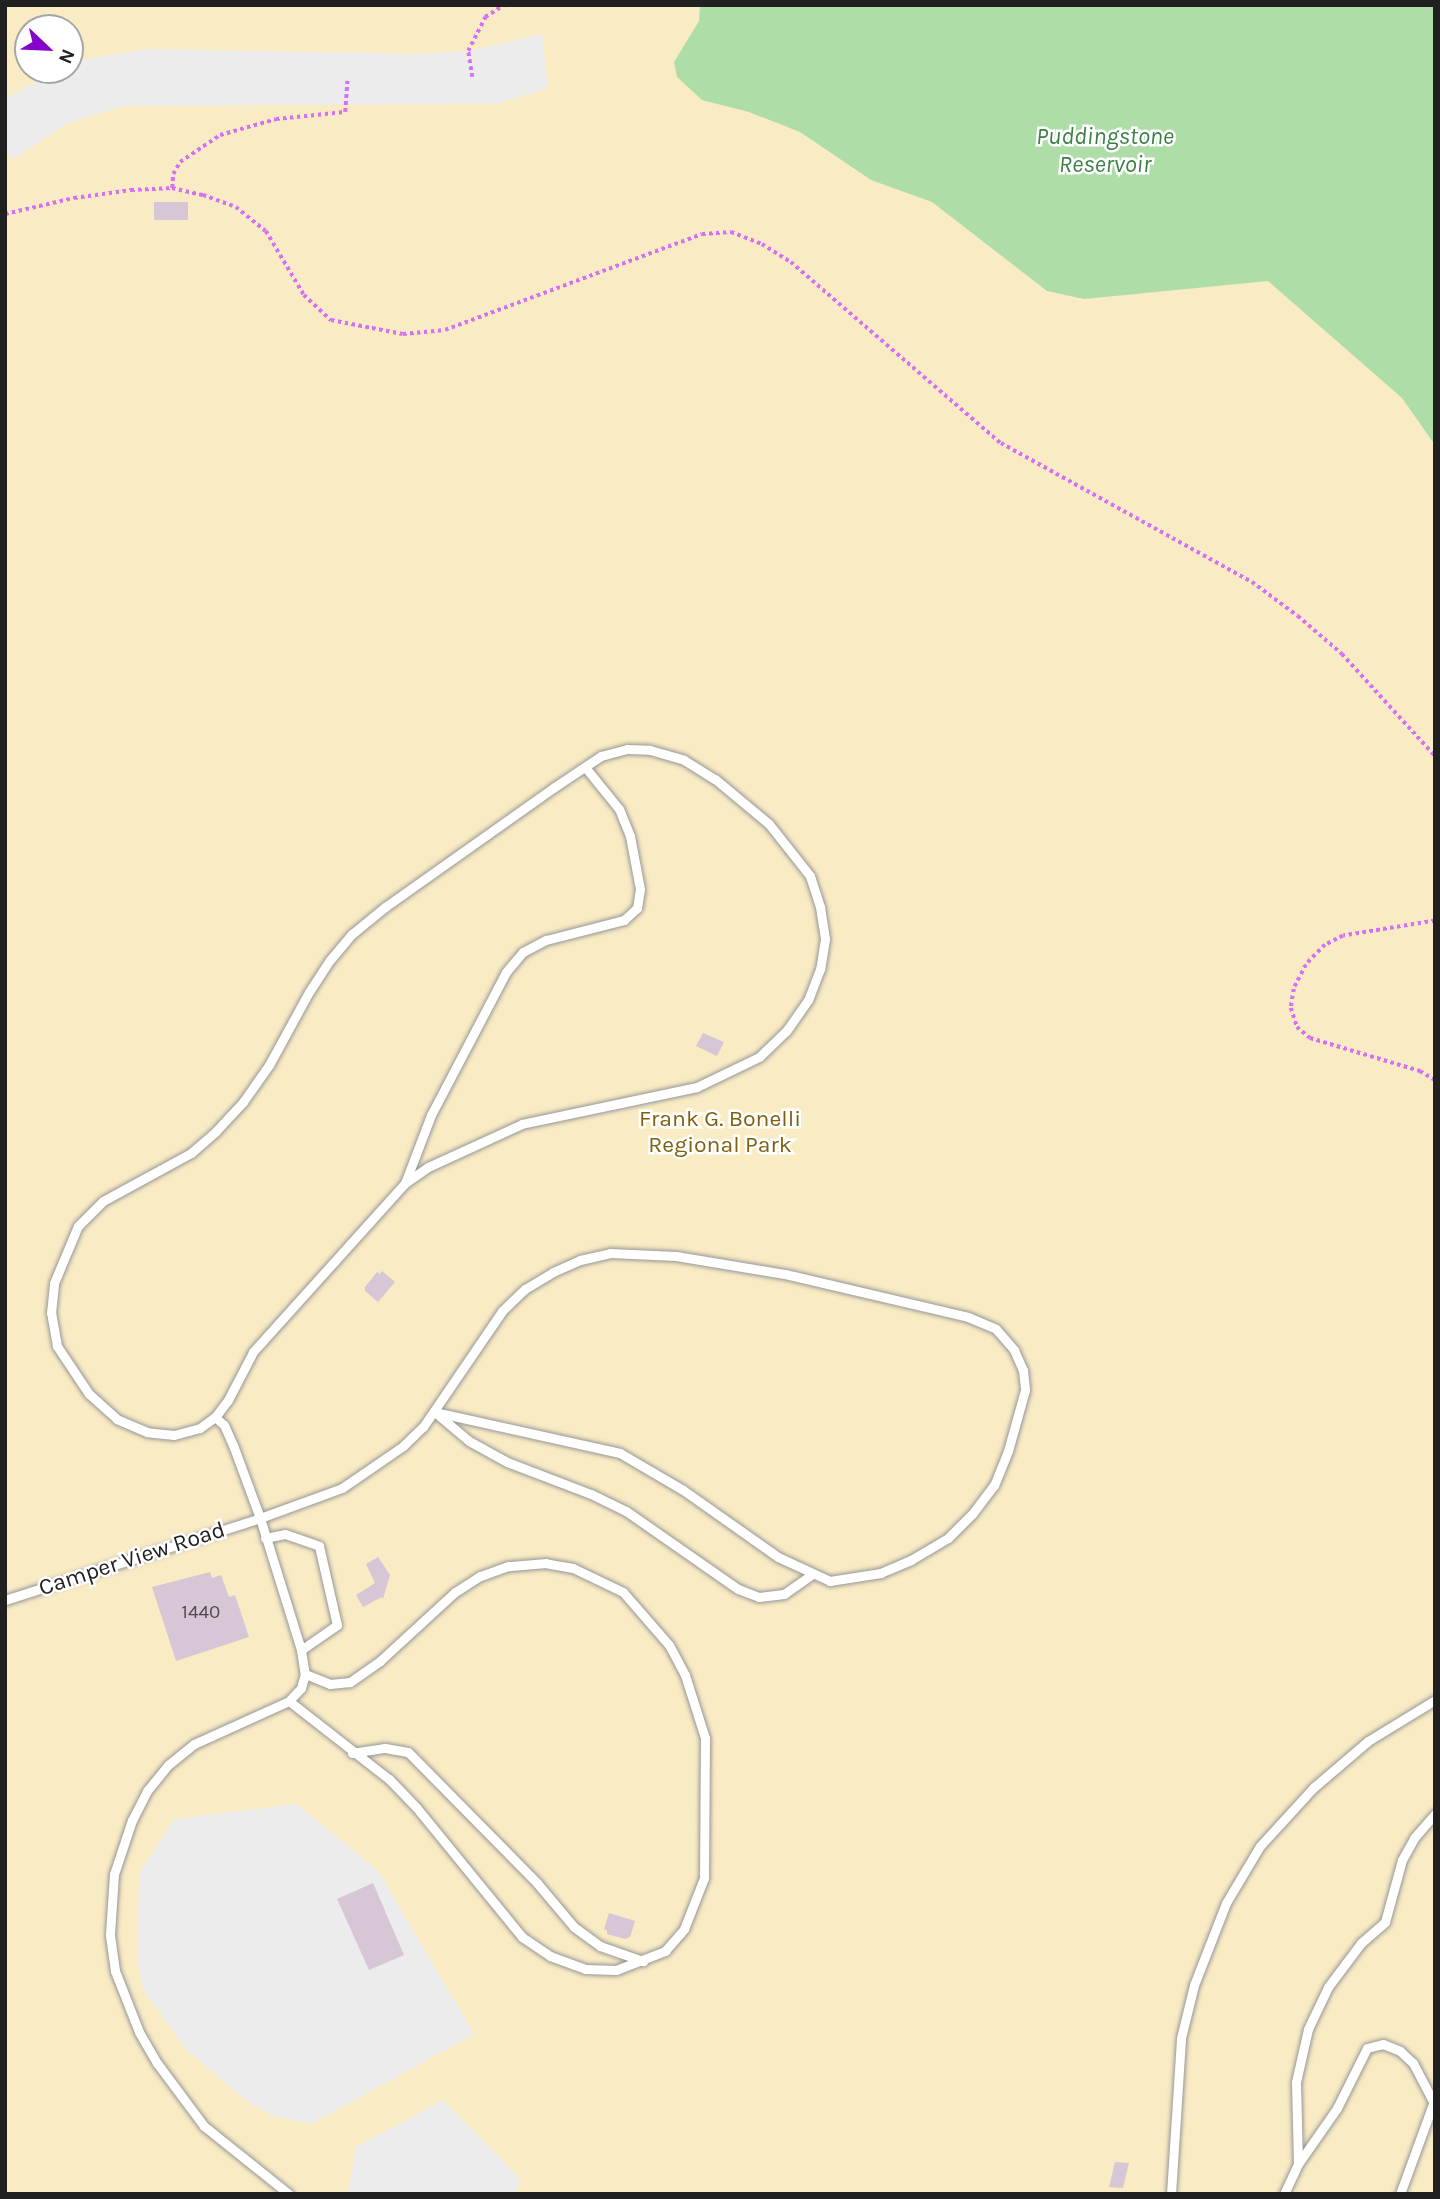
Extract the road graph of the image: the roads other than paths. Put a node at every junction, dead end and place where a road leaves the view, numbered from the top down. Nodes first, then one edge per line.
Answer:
1 (585, 767) junction
2 (405, 1183) junction
3 (435, 1412) junction
4 (215, 1417) junction
5 (260, 1518) junction
6 (265, 1538) junction
7 (813, 1574) junction
8 (5, 1600) edge
9 (301, 1650) junction
10 (305, 1674) junction
11 (1435, 1700) edge
12 (289, 1701) junction
13 (352, 1752) junction
14 (1435, 1814) edge
15 (643, 1961) junction
16 (1434, 2104) edge
17 (1298, 2164) junction
18 (289, 2194) edge
19 (1171, 2194) edge
20 (1284, 2194) edge
21 (1399, 2194) edge

1 - 2 lane
1 - 2 lane
1 - 4 lane
2 - 4 lane
3 - 5 lane, Camper View Road
3 - 7 lane, Camper View Road
3 - 7 lane
3 - 7 lane, Camper View Road
4 - 5 lane
5 - 6 lane
5 - 8 lane, Camper View Road
6 - 9 lane
6 - 9 lane
9 - 10 lane
10 - 12 lane
10 - 15 lane
11 - 19 lane
12 - 13 lane
12 - 18 lane
13 - 15 lane
13 - 15 lane
14 - 17 lane
16 - 17 lane
16 - 21 lane
17 - 20 lane

